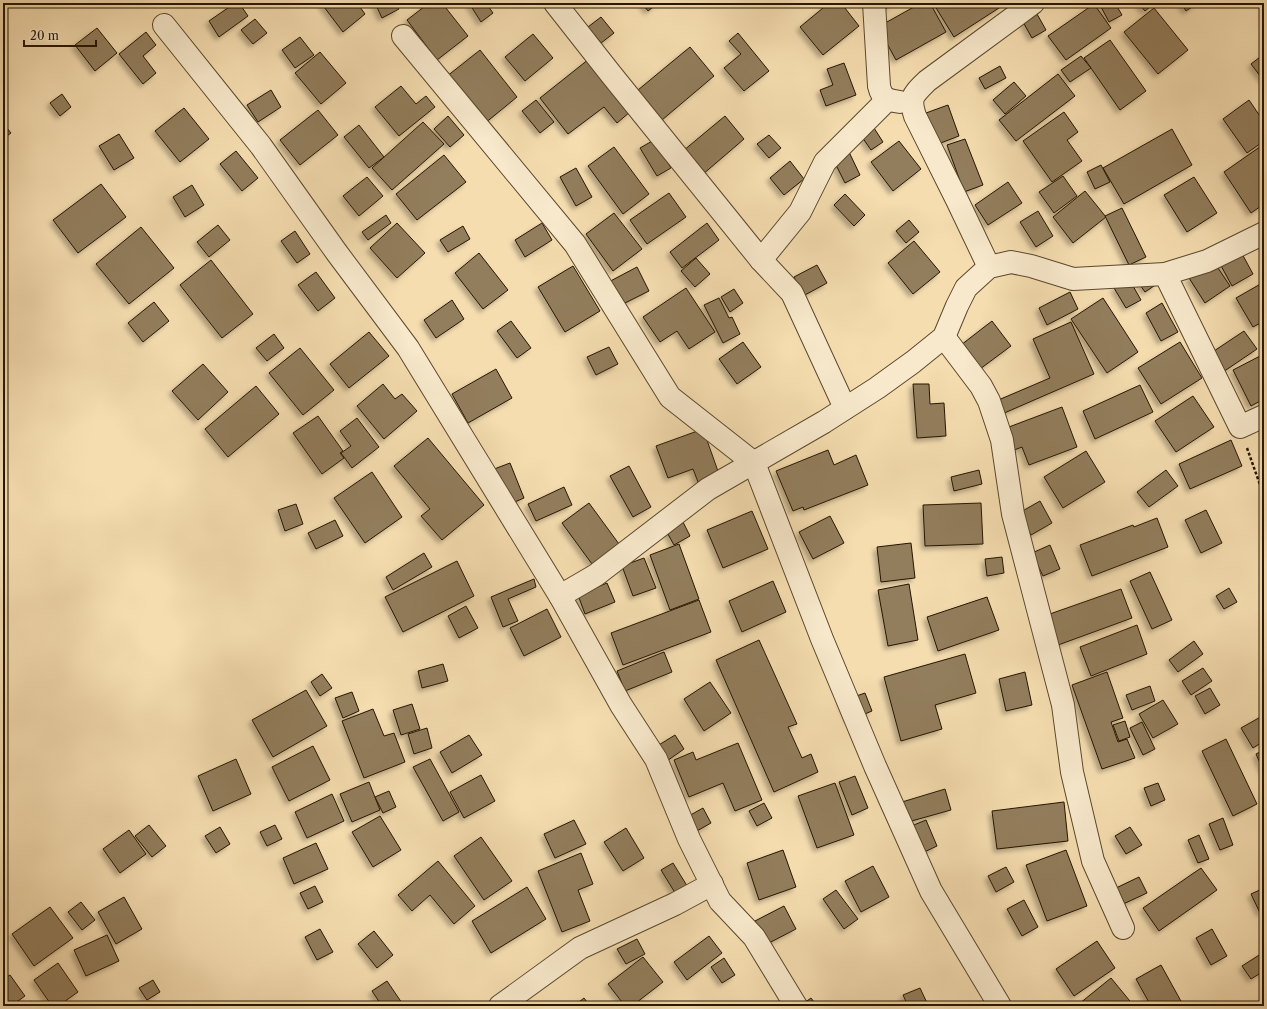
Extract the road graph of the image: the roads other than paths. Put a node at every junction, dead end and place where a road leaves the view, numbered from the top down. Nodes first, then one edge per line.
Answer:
1 (555, 3) edge
2 (874, 3) edge
3 (1034, 3) edge
4 (164, 25) dead end
5 (403, 36) dead end
6 (887, 100) junction
7 (911, 104) junction
8 (1264, 233) edge
9 (761, 260) junction
10 (989, 267) junction
11 (1165, 274) junction
12 (944, 337) junction
13 (845, 408) junction
14 (1264, 416) edge
15 (754, 463) junction
16 (560, 596) junction
17 (712, 884) junction
18 (1123, 928) dead end
19 (500, 1006) edge
20 (796, 1006) edge
21 (1000, 1006) edge

1 - 9 street
2 - 6 street
3 - 7 street
4 - 16 street
5 - 15 street
6 - 7 street
6 - 9 street
7 - 10 street
8 - 11 street
9 - 13 street
10 - 11 street
10 - 12 street
11 - 14 street
12 - 13 street
12 - 18 street
13 - 15 street
15 - 16 street
15 - 21 street
16 - 17 street
17 - 19 street
17 - 20 street

